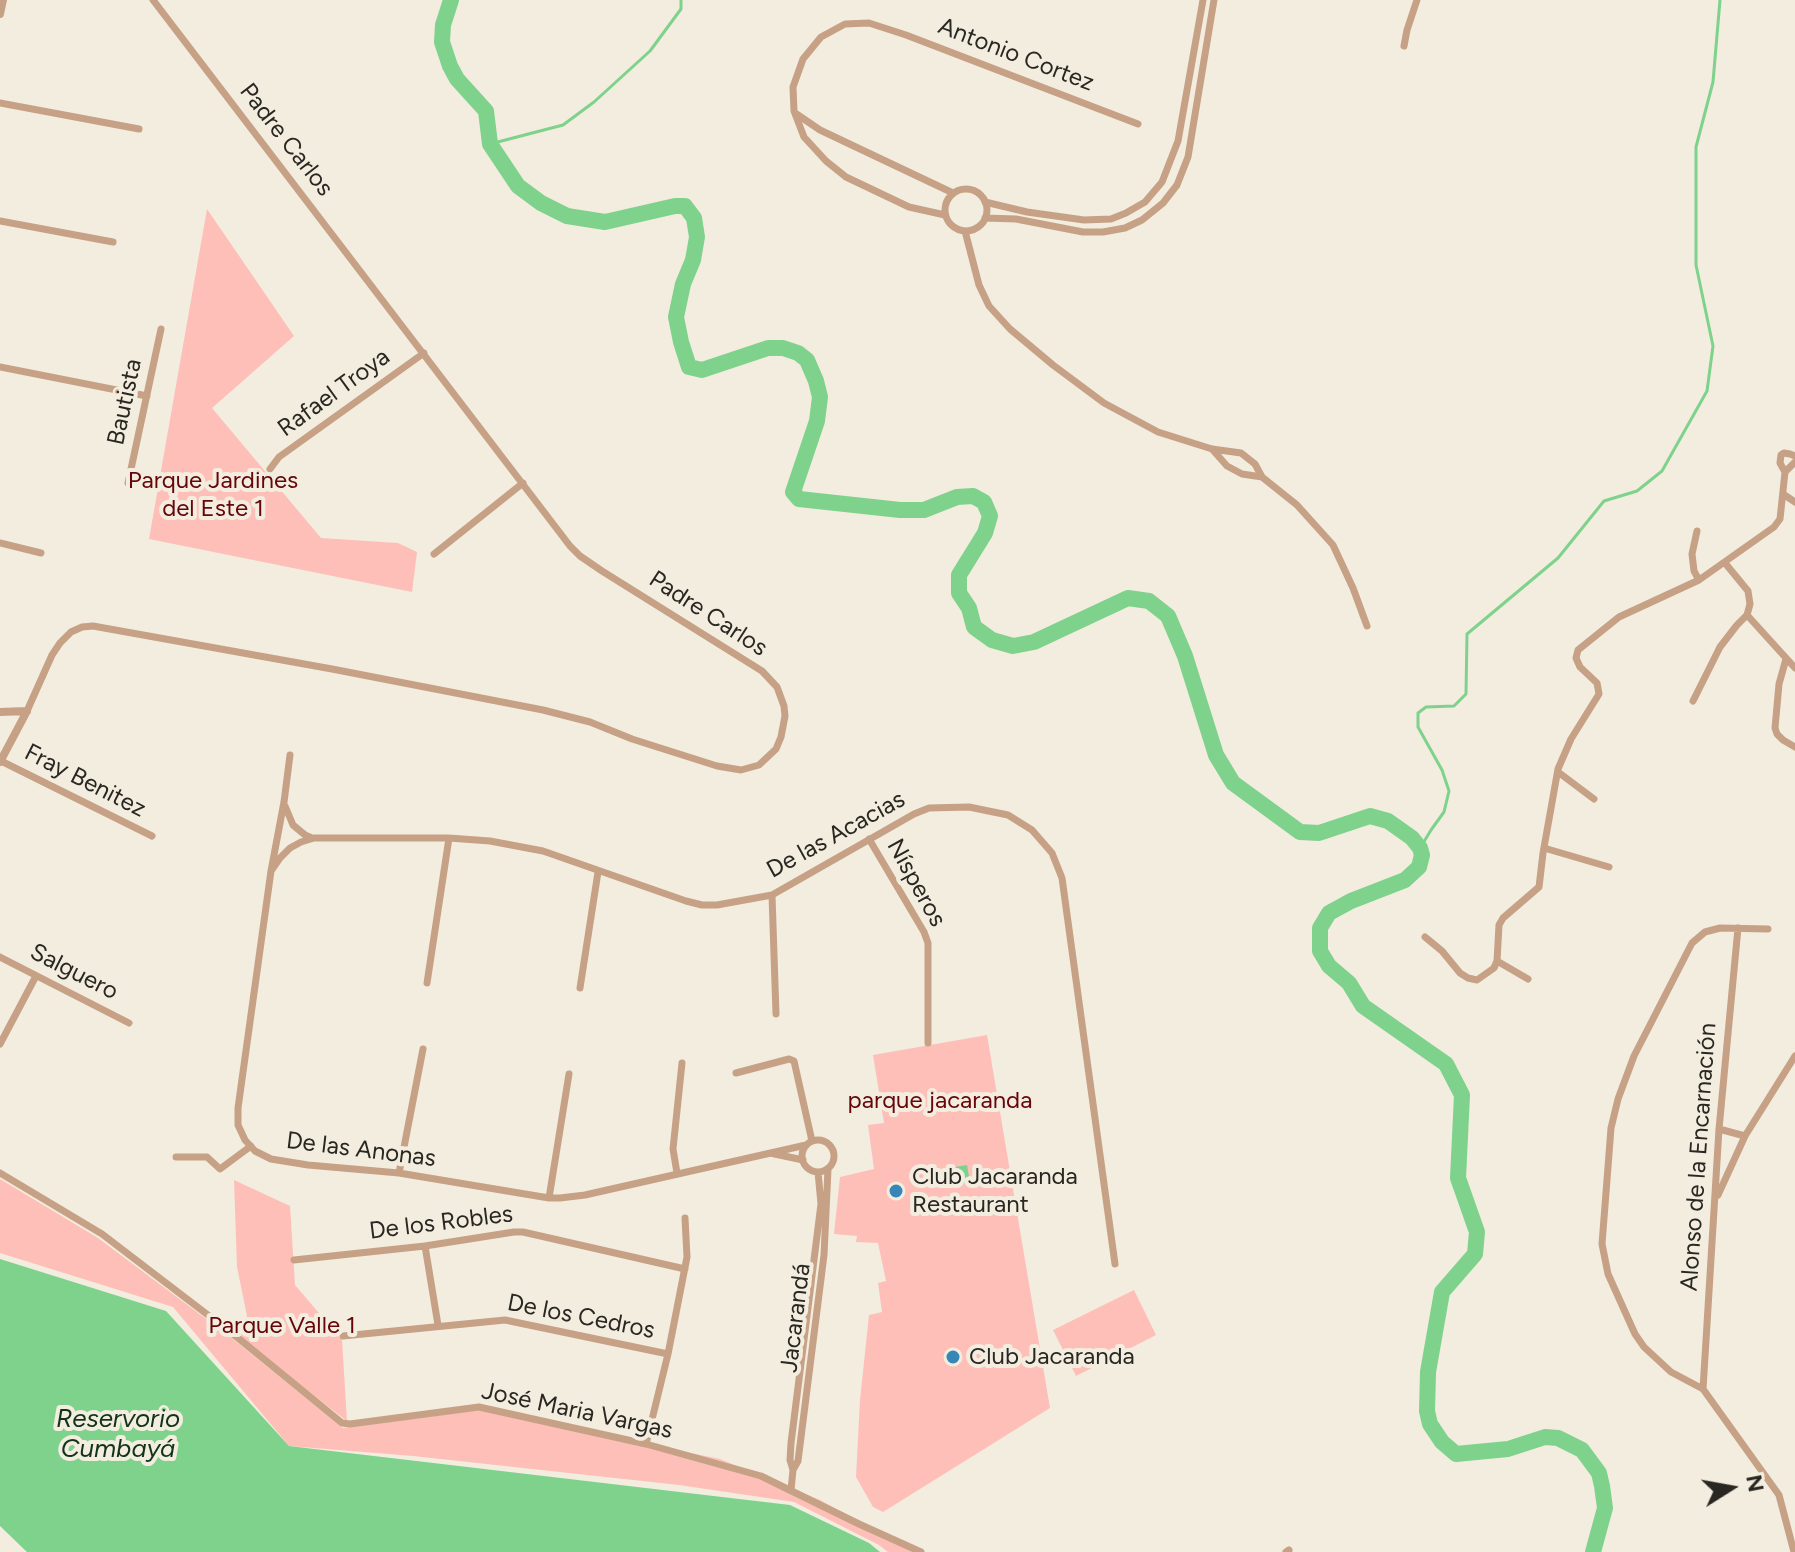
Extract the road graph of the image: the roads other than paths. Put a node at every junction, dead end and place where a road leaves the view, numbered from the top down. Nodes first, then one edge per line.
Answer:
1 (3, 0) edge
2 (153, 0) edge
3 (1203, 0) edge
4 (1214, 0) edge
5 (1417, 0) edge
6 (0, 14) edge
7 (1404, 46) dead end
8 (0, 103) edge
9 (794, 111) junction
10 (1138, 124) dead end
11 (139, 129) dead end
12 (953, 193) junction
13 (985, 202) junction
14 (945, 215) junction
15 (985, 218) junction
16 (0, 221) edge
17 (965, 231) junction
18 (113, 242) dead end
19 (161, 329) dead end
20 (424, 353) junction
21 (0, 367) edge
22 (147, 396) junction
23 (1212, 449) junction
24 (1795, 459) edge
25 (270, 469) dead end
26 (1785, 472) junction
27 (1262, 477) junction
28 (128, 483) dead end
29 (523, 483) junction
30 (1783, 494) junction
31 (1795, 502) edge
32 (1697, 531) dead end
33 (0, 543) edge
34 (41, 553) dead end
35 (434, 554) dead end
36 (1725, 563) junction
37 (1699, 580) junction
38 (1747, 615) junction
39 (1367, 626) dead end
40 (1786, 659) junction
41 (1795, 668) edge
42 (1693, 701) dead end
43 (27, 711) junction
44 (0, 712) edge
45 (1795, 747) edge
46 (290, 755) dead end
47 (0, 761) edge
48 (1558, 772) junction
49 (1594, 799) dead end
50 (284, 802) junction
51 (152, 836) dead end
52 (314, 838) junction
53 (449, 838) junction
54 (869, 839) junction
55 (1544, 848) junction
56 (1609, 867) dead end
57 (271, 871) junction
58 (598, 872) junction
59 (772, 895) junction
60 (1738, 928) junction
61 (1768, 929) dead end
62 (1425, 937) dead end
63 (0, 957) edge
64 (1497, 961) junction
65 (36, 976) junction
66 (1528, 979) dead end
67 (427, 983) dead end
68 (580, 988) dead end
69 (776, 1014) dead end
70 (129, 1023) dead end
71 (928, 1043) dead end
72 (0, 1044) edge
73 (423, 1049) dead end
74 (1795, 1056) edge
75 (682, 1063) dead end
76 (736, 1073) dead end
77 (569, 1074) dead end
78 (1719, 1129) junction
79 (1745, 1136) junction
80 (809, 1143) junction
81 (251, 1146) junction
82 (768, 1152) junction
83 (176, 1157) dead end
84 (803, 1160) junction
85 (828, 1169) junction
86 (818, 1172) junction
87 (0, 1173) edge
88 (399, 1173) junction
89 (677, 1173) junction
90 (549, 1198) junction
91 (1715, 1201) junction
92 (685, 1218) dead end
93 (425, 1246) junction
94 (294, 1260) dead end
95 (1115, 1264) dead end
96 (685, 1269) junction
97 (438, 1325) junction
98 (343, 1336) dead end
99 (807, 1353) junction
100 (668, 1354) junction
101 (1703, 1389) junction
102 (646, 1444) junction
103 (791, 1490) junction
104 (921, 1552) edge
105 (1794, 1552) edge

1 - 6 street
2 - 20 street, Padre Carlos
3 - 13 street
4 - 15 street
5 - 7 street
8 - 11 street
9 - 10 street, Antonio Cortez
9 - 12 street
9 - 14 street
12 - 13 street
12 - 14 street
13 - 15 street
14 - 17 street
15 - 17 street
16 - 18 street
17 - 23 street
19 - 22 street, Bautista
20 - 25 street, Rafael Troya
20 - 29 street, Padre Carlos
21 - 22 street
22 - 28 street, Bautista
23 - 27 street
23 - 27 street
24 - 26 street
24 - 26 street
26 - 30 street
27 - 39 street
29 - 35 street
29 - 43 street, Padre Carlos
30 - 31 street
30 - 36 street
32 - 37 street
33 - 34 street
36 - 37 street
36 - 38 street
37 - 48 street
38 - 40 street
38 - 42 street
40 - 41 street
40 - 45 street
43 - 44 street
43 - 47 street
46 - 50 street, De las Anonas
47 - 51 street, Fray Benitez
48 - 49 street
48 - 55 street
50 - 52 street
50 - 57 street, De las Anonas
52 - 53 street, De las Acacias
52 - 57 street
53 - 58 street, De las Acacias
53 - 67 street
54 - 59 street, De las Acacias
54 - 71 street, Nísperos
54 - 95 street, De las Acacias
55 - 56 street
55 - 64 street
57 - 81 street, De las Anonas
58 - 59 street, De las Acacias
58 - 68 street
59 - 69 street
60 - 61 street
60 - 78 street, Alonso de la Encarnación
60 - 101 street
62 - 64 street
63 - 65 street, Salguero
64 - 66 street
65 - 70 street, Salguero
65 - 72 street
73 - 88 street
74 - 79 street
75 - 89 street
76 - 80 street
77 - 90 street
78 - 79 street
78 - 91 street, Alonso de la Encarnación
79 - 91 street
80 - 82 street, De las Anonas
80 - 84 street
80 - 85 street
81 - 83 street
81 - 88 street, De las Anonas
82 - 84 street
82 - 89 street, De las Anonas
84 - 86 street
85 - 86 street
85 - 99 street, Jacarandá
86 - 99 street, Jacarandá
87 - 102 street, José Maria Vargas
88 - 90 street, De las Anonas
89 - 90 street, De las Anonas
91 - 101 street, Alonso de la Encarnación
92 - 96 street
93 - 94 street, De los Robles
93 - 96 street, De los Robles
93 - 97 street
96 - 100 street
97 - 98 street, De los Cedros
97 - 100 street, De los Cedros
99 - 103 street, Jacarandá
100 - 102 street
101 - 105 street
102 - 103 street, José Maria Vargas
103 - 104 street, José Maria Vargas

